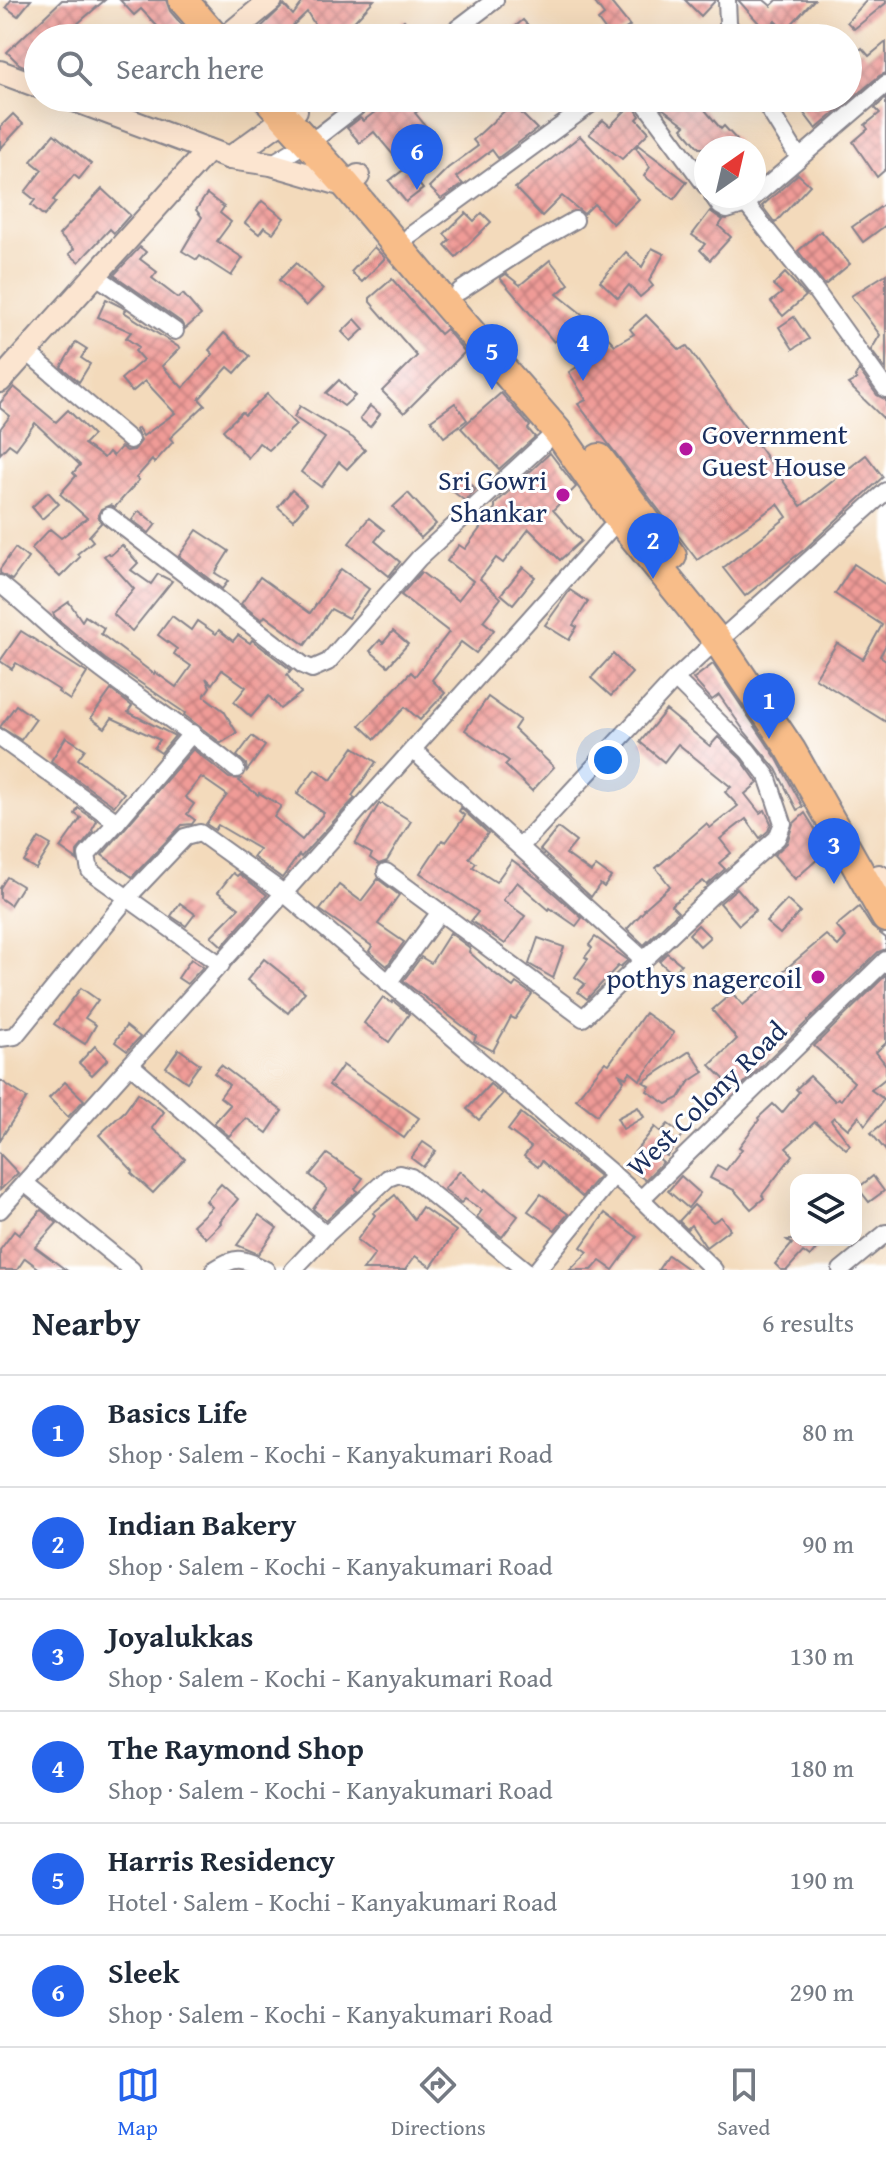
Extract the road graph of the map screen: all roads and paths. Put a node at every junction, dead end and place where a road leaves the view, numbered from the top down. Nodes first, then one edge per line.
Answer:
1 (183, 0) edge
2 (203, 0) edge
3 (271, 0) edge
4 (495, 0) edge
5 (727, 0) edge
6 (212, 24) edge
7 (219, 24) edge
8 (242, 24) edge
9 (463, 24) edge
10 (728, 24) edge
11 (0, 72) edge
12 (24, 81) edge
13 (886, 84) edge
14 (862, 104) edge
15 (106, 112) edge
16 (278, 112) edge
17 (289, 112) edge
18 (349, 112) edge
19 (580, 112) edge
20 (651, 112) edge
21 (771, 112) edge
22 (853, 112) edge
23 (313, 138) junction
24 (208, 150) junction
25 (230, 158) junction
26 (799, 158) junction
27 (271, 164) junction
28 (694, 170) edge
29 (352, 181) junction
30 (766, 187) edge
31 (749, 208) edge
32 (575, 220) dead end
33 (411, 235) junction
34 (95, 275) junction
35 (460, 291) junction
36 (175, 331) dead end
37 (27, 352) junction
38 (0, 381) edge
39 (886, 389) edge
40 (557, 431) junction
41 (130, 440) dead end
42 (596, 471) junction
43 (886, 491) edge
44 (109, 516) dead end
45 (619, 519) junction
46 (0, 584) edge
47 (723, 636) junction
48 (675, 679) junction
49 (192, 733) junction
50 (0, 738) edge
51 (413, 750) junction
52 (236, 769) dead end
53 (117, 822) junction
54 (521, 846) junction
55 (386, 872) dead end
56 (884, 881) edge
57 (285, 894) junction
58 (128, 897) junction
59 (440, 912) junction
60 (886, 918) edge
61 (644, 960) junction
62 (886, 960) edge
63 (221, 965) junction
64 (388, 983) junction
65 (0, 1038) edge
66 (132, 1066) junction
67 (614, 1175) junction
68 (26, 1184) junction
69 (641, 1199) junction
70 (0, 1210) edge
71 (886, 1233) edge
72 (326, 1235) junction
73 (132, 1270) edge
74 (214, 1270) edge
75 (266, 1270) edge
76 (293, 1270) edge
77 (525, 1270) edge
78 (537, 1270) edge
79 (714, 1270) edge
80 (841, 1270) edge

1 - 6 highway
2 - 7 highway
3 - 8 street
4 - 9 street
5 - 10 street
11 - 12 street
13 - 14 street
15 - 24 street
16 - 25 street
17 - 23 highway
18 - 23 street
19 - 33 street
20 - 28 street
21 - 26 street
22 - 26 street
23 - 27 street
23 - 29 highway
24 - 25 street
24 - 34 street
25 - 27 street
26 - 30 street
27 - 29 street
29 - 33 highway
29 - 40 highway
31 - 39 street
32 - 35 street
33 - 35 highway
34 - 36 street
34 - 37 street
35 - 42 highway
37 - 38 street
37 - 41 street
40 - 42 highway
40 - 44 street
42 - 45 highway
42 - 47 highway
43 - 47 street
45 - 47 highway
45 - 51 street
46 - 49 street
47 - 48 street
47 - 56 highway
47 - 60 highway
48 - 54 street
48 - 61 street
49 - 52 street
49 - 53 street
50 - 53 street
51 - 54 street
51 - 57 street
53 - 58 street
54 - 61 street
55 - 59 street
57 - 58 street
57 - 63 street
57 - 64 street
58 - 63 street
58 - 65 street
59 - 61 street
59 - 64 street
62 - 69 street, West Colony Road
63 - 66 street
64 - 67 street
66 - 68 street
66 - 72 street
67 - 69 street, West Colony Road
67 - 78 street, West Colony Road
68 - 70 street
68 - 73 street
69 - 79 street
71 - 80 street
72 - 76 street
72 - 77 street
74 - 75 street

